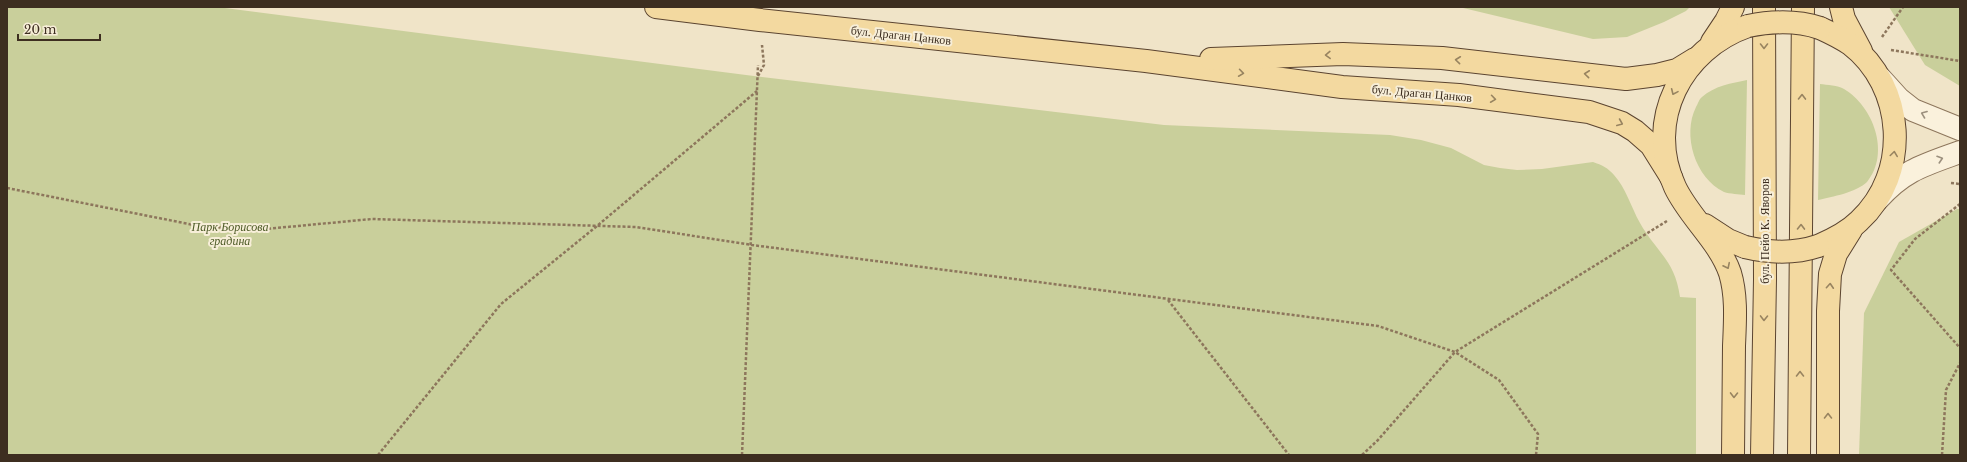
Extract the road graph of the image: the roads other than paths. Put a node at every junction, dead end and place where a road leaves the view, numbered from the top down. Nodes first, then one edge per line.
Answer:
1 (656, 7) edge
2 (1732, 7) edge
3 (1764, 7) edge
4 (1803, 7) edge
5 (1841, 7) edge
6 (1710, 44) junction
7 (1864, 58) junction
8 (1695, 59) junction
9 (1146, 61) junction
10 (1878, 75) junction
11 (1960, 129) edge
12 (1960, 152) edge
13 (1671, 177) junction
14 (1874, 203) junction
15 (1690, 210) junction
16 (1854, 226) junction
17 (1733, 455) edge
18 (1762, 455) edge
19 (1799, 455) edge
20 (1828, 455) edge

1 - 9 main road, бул. Драган Цанков
2 - 6 main road
3 -> 18 main road, бул. Пейо К. Яворов
19 -> 4 main road
5 - 7 main road
6 - 7 main road, bridge
6 - 8 main road
7 - 10 main road
8 -> 9 main road, бул. Драган Цанков
8 -> 13 main road
9 -> 13 main road, бул. Драган Цанков
11 -> 10 street
14 -> 10 main road
14 -> 12 street
13 - 15 main road
14 - 16 main road
15 - 16 main road, bridge
15 -> 17 main road
20 -> 16 main road

